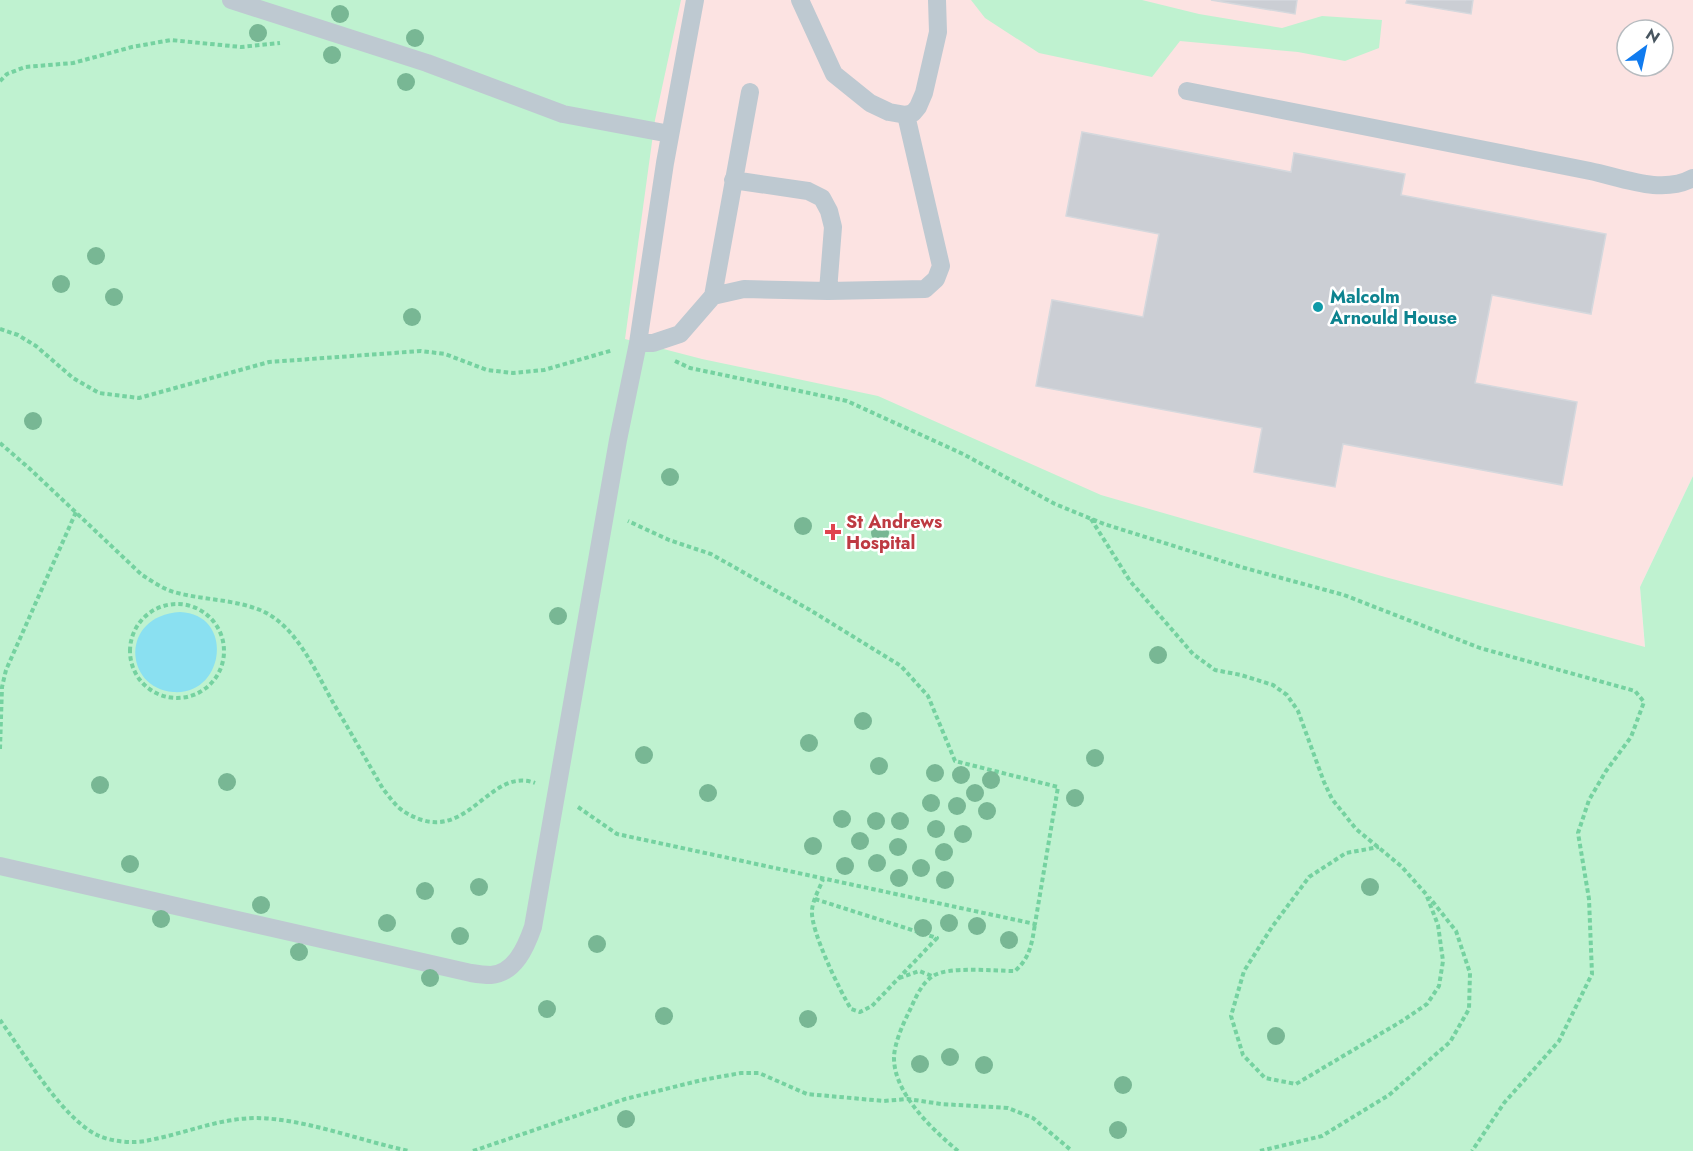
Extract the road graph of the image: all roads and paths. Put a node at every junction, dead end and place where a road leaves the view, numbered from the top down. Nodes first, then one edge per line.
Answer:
1 (231, 0) edge
2 (694, 0) edge
3 (800, 0) edge
4 (937, 0) edge
5 (286, 43) dead end
6 (0, 81) edge
7 (1186, 91) dead end
8 (750, 92) dead end
9 (906, 115) junction
10 (670, 135) junction
11 (1693, 178) edge
12 (733, 180) junction
13 (828, 291) junction
14 (713, 296) junction
15 (0, 329) edge
16 (638, 343) junction
17 (0, 443) edge
18 (605, 511) junction
19 (76, 512) junction
20 (1090, 519) junction
21 (191, 596) junction
22 (188, 605) junction
23 (0, 749) edge
24 (556, 791) junction
25 (1379, 848) junction
26 (0, 866) edge
27 (824, 879) junction
28 (1426, 894) junction
29 (815, 899) junction
30 (1035, 924) junction
31 (932, 976) junction
32 (898, 979) junction
33 (0, 1020) edge
34 (908, 1099) junction
35 (409, 1151) edge
36 (472, 1151) edge
37 (958, 1151) edge
38 (1072, 1151) edge
39 (1260, 1151) edge
40 (1472, 1151) edge

1 - 10 lane
2 - 10 lane
3 - 9 lane
4 - 9 lane
5 - 6 path
7 - 11 lane
8 - 12 lane
9 - 13 lane
10 - 16 lane
12 - 13 lane
12 - 14 lane
13 - 14 lane
14 - 16 lane
15 - 16 path
16 - 18 lane
16 - 20 path
17 - 19 path
18 - 24 lane
18 - 30 path
19 - 21 path
19 - 23 path
20 - 25 path
20 - 40 path
21 - 22 path
21 - 24 path
22 - 22 path
24 - 26 lane
24 - 27 path
25 - 28 path
25 - 28 path
27 - 29 path
27 - 30 path
28 - 39 path
29 - 32 path
29 - 32 path
30 - 31 path
31 - 32 path
31 - 34 path
33 - 35 path
34 - 36 path
34 - 37 path
34 - 38 path

